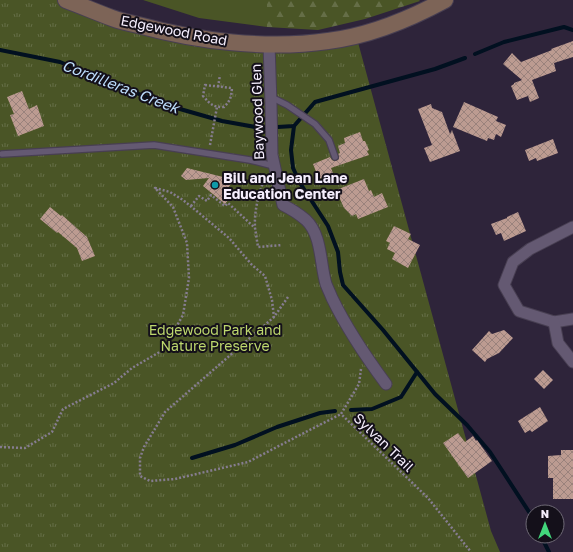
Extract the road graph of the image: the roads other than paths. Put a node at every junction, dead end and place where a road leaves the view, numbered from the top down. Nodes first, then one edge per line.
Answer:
1 (66, 0) edge
2 (95, 0) edge
3 (444, 0) edge
4 (191, 37) junction
5 (269, 44) junction
6 (271, 100) junction
7 (2, 154) dead end
8 (335, 158) dead end
9 (272, 162) junction
10 (573, 227) edge
11 (573, 318) edge
12 (554, 322) junction
13 (573, 362) edge
14 (386, 384) dead end

1 - 4 main road, Edgewood Road
2 - 4 main road
3 - 5 main road, Edgewood Road
4 - 5 main road, Edgewood Road
5 - 6 street, Baywood Glen
6 - 8 lane
6 - 9 street, Baywood Glen
7 - 9 lane
9 - 14 street, Baywood Glen
10 - 12 street
11 - 12 street
12 - 13 street

